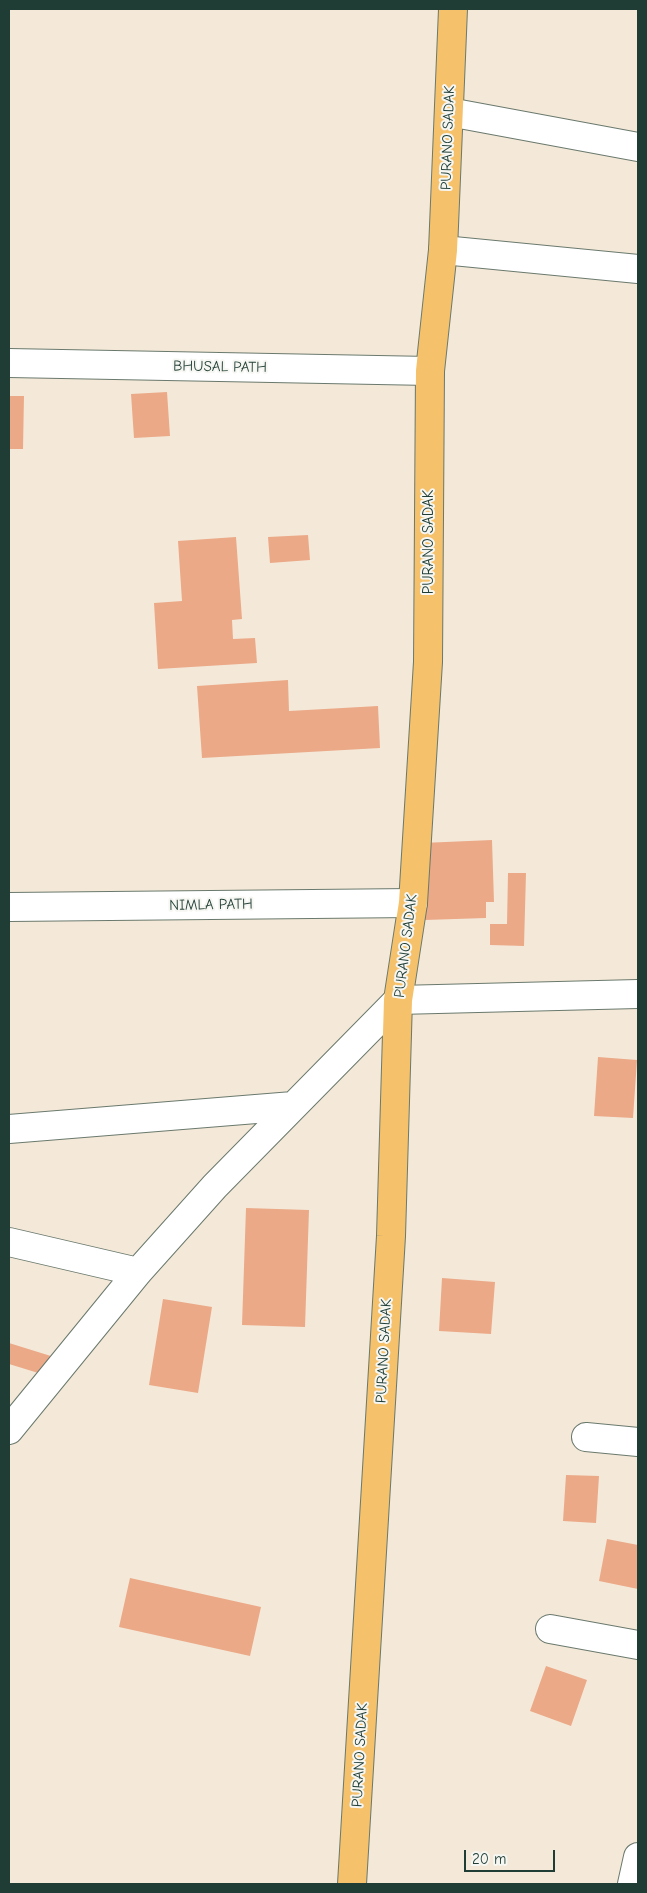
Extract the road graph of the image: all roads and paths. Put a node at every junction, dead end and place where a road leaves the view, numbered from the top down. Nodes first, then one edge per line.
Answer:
1 (452, 9) edge
2 (449, 112) junction
3 (638, 147) edge
4 (443, 250) junction
5 (638, 269) edge
6 (9, 363) edge
7 (430, 370) junction
8 (413, 903) junction
9 (9, 907) edge
10 (638, 994) edge
11 (398, 1000) junction
12 (293, 1106) junction
13 (9, 1129) edge
14 (9, 1242) edge
15 (138, 1272) junction
16 (9, 1430) edge
17 (586, 1437) dead end
18 (638, 1442) edge
19 (550, 1628) dead end
20 (638, 1645) edge
21 (638, 1857) edge
22 (352, 1884) edge
23 (632, 1884) edge

1 - 2 main road, PURANO SADAK
2 - 3 street
2 - 4 main road, PURANO SADAK
4 - 5 street
4 - 7 main road, PURANO SADAK
6 - 7 street, BHUSAL PATH
7 - 8 main road, PURANO SADAK
8 - 9 street, NIMLA PATH
8 - 11 main road, PURANO SADAK
10 - 11 street
11 - 12 street
11 - 22 main road, PURANO SADAK
12 - 13 street
12 - 15 street
14 - 15 street
15 - 16 street
17 - 18 street
19 - 20 street
21 - 23 street

